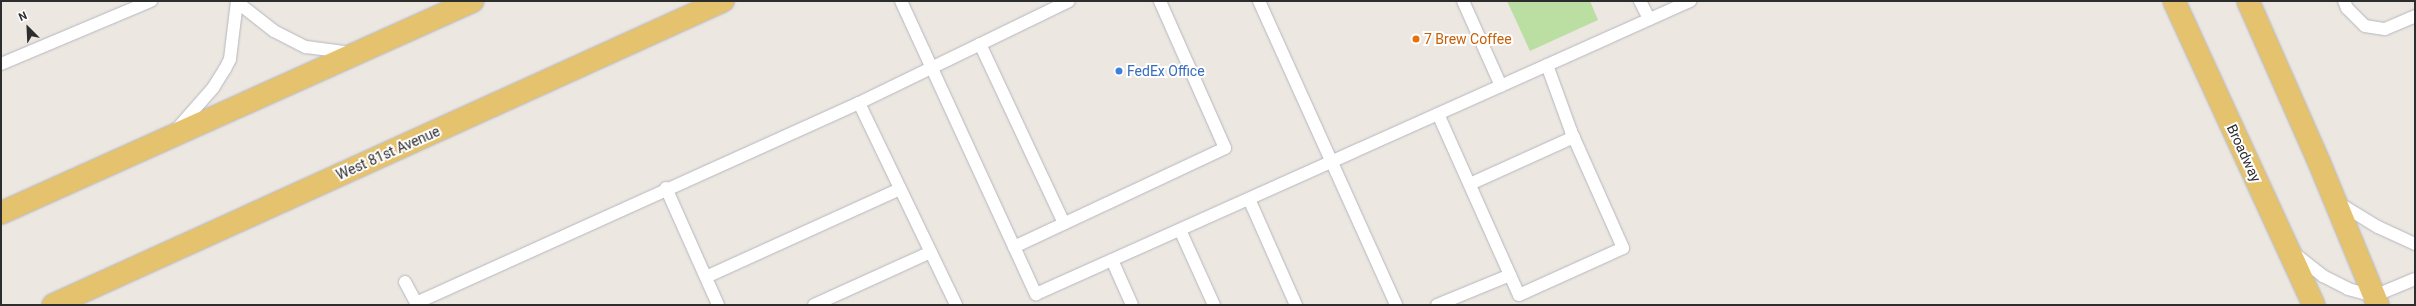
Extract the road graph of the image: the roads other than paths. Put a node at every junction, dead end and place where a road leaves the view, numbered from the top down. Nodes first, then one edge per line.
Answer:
1 (151, 1) edge
2 (473, 1) edge
3 (723, 1) edge
4 (902, 1) edge
5 (1069, 1) edge
6 (1160, 1) edge
7 (1259, 1) edge
8 (1463, 1) edge
9 (1640, 1) edge
10 (1690, 1) edge
11 (2174, 1) edge
12 (2248, 1) edge
13 (2344, 1) edge
14 (237, 2) edge
15 (2415, 16) edge
16 (1649, 19) junction
17 (980, 44) junction
18 (357, 53) junction
19 (1, 64) edge
20 (1547, 65) junction
21 (932, 68) junction
22 (1501, 86) junction
23 (859, 102) junction
24 (1438, 114) junction
25 (1574, 137) junction
26 (169, 138) junction
27 (1332, 161) junction
28 (1470, 184) junction
29 (666, 188) junction
30 (900, 188) junction
31 (1249, 199) junction
32 (2335, 201) junction
33 (1, 214) edge
34 (1064, 223) junction
35 (1180, 230) junction
36 (2415, 244) edge
37 (1014, 246) junction
38 (2287, 248) junction
39 (931, 252) junction
40 (1112, 260) junction
41 (1510, 275) junction
42 (706, 277) junction
43 (2415, 279) edge
44 (405, 282) dead end
45 (1038, 300) edge
46 (2376, 301) edge
47 (416, 304) edge
48 (53, 305) edge
49 (718, 305) edge
50 (814, 305) edge
51 (956, 305) edge
52 (1132, 305) edge
53 (1214, 305) edge
54 (1296, 305) edge
55 (1396, 305) edge
56 (1437, 305) edge
57 (2314, 305) edge

1 - 19 lane
2 - 18 main road
3 - 48 main road, West 81st Avenue
4 - 21 lane
5 - 17 lane
6 - 34 lane
7 - 27 lane
8 - 22 lane
9 - 16 lane
10 - 16 lane
11 - 38 main road, Broadway
12 - 32 main road
13 - 15 lane
14 - 18 lane
14 - 26 lane
16 - 20 lane
17 - 21 lane
17 - 34 lane
18 - 26 main road
20 - 22 lane
20 - 25 lane
21 - 23 lane
21 - 37 lane
22 - 24 lane
23 - 29 lane
23 - 30 lane
24 - 27 lane
24 - 28 lane
25 - 28 lane
25 - 41 lane
26 - 33 main road
27 - 31 lane
27 - 55 lane
28 - 41 lane
29 - 42 lane
29 - 47 lane
30 - 39 lane
30 - 42 lane
31 - 35 lane
31 - 54 lane
32 - 36 lane
32 - 46 main road
34 - 37 lane
35 - 40 lane
35 - 53 lane
37 - 45 lane
38 - 46 lane
38 - 57 main road, Broadway
39 - 50 lane
39 - 51 lane
40 - 45 lane
40 - 52 lane
41 - 56 lane
42 - 49 lane
43 - 46 lane
44 - 47 lane

